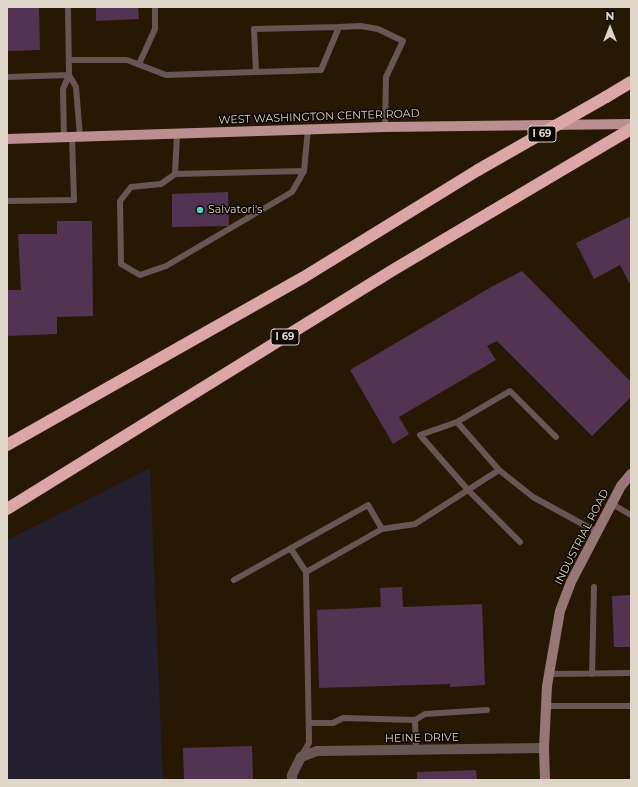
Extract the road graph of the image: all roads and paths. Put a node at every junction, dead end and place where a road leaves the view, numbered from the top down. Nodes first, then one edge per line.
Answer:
1 (68, 7) edge
2 (155, 7) edge
3 (339, 27) junction
4 (69, 60) junction
5 (139, 64) junction
6 (256, 72) junction
7 (69, 75) junction
8 (7, 77) edge
9 (631, 82) edge
10 (631, 124) edge
11 (385, 127) junction
12 (308, 129) junction
13 (631, 129) edge
14 (177, 134) junction
15 (72, 137) junction
16 (7, 139) edge
17 (304, 171) junction
18 (175, 174) junction
19 (7, 201) edge
20 (457, 422) junction
21 (556, 437) dead end
22 (7, 445) edge
23 (499, 470) junction
24 (631, 474) edge
25 (468, 490) junction
26 (612, 504) junction
27 (7, 509) edge
28 (631, 515) edge
29 (382, 529) junction
30 (597, 532) junction
31 (520, 542) dead end
32 (291, 549) junction
33 (306, 572) junction
34 (234, 580) dead end
35 (594, 587) dead end
36 (631, 673) edge
37 (549, 674) junction
38 (592, 674) junction
39 (546, 706) junction
40 (631, 706) edge
41 (487, 710) dead end
42 (415, 720) junction
43 (309, 723) junction
44 (544, 748) junction
45 (416, 750) junction
46 (301, 757) junction
47 (292, 780) edge
48 (545, 780) edge

1 - 4 lane
2 - 5 lane
3 - 6 lane
3 - 6 lane
3 - 11 lane
4 - 5 lane
4 - 7 lane
5 - 6 lane
7 - 8 lane
7 - 15 lane
7 - 15 lane
9 - 22 highway, I 69, bridge
10 - 11 main road, WEST WASHINGTON CENTER ROAD
11 - 12 main road, WEST WASHINGTON CENTER ROAD
12 - 14 main road, WEST WASHINGTON CENTER ROAD
12 - 17 lane
13 - 27 highway, I 69
14 - 15 main road, WEST WASHINGTON CENTER ROAD
14 - 18 lane
15 - 16 main road, WEST WASHINGTON CENTER ROAD
15 - 19 lane
17 - 18 lane
17 - 18 lane
20 - 21 lane
20 - 23 lane
20 - 25 lane
23 - 25 lane
23 - 30 lane
24 - 26 street, INDUSTRIAL ROAD
25 - 29 lane
25 - 31 lane
26 - 28 lane
26 - 30 street, INDUSTRIAL ROAD
29 - 32 lane
29 - 33 lane
30 - 37 street, INDUSTRIAL ROAD
32 - 33 lane
32 - 34 lane
33 - 43 lane
35 - 38 lane
36 - 38 lane
37 - 38 lane
37 - 39 street, INDUSTRIAL ROAD
39 - 40 lane
39 - 44 street, INDUSTRIAL ROAD
41 - 42 lane
42 - 43 lane
42 - 45 lane
43 - 46 lane
44 - 45 street, HEINE DRIVE
44 - 48 street, INDUSTRIAL ROAD
45 - 46 street, HEINE DRIVE
46 - 47 street

